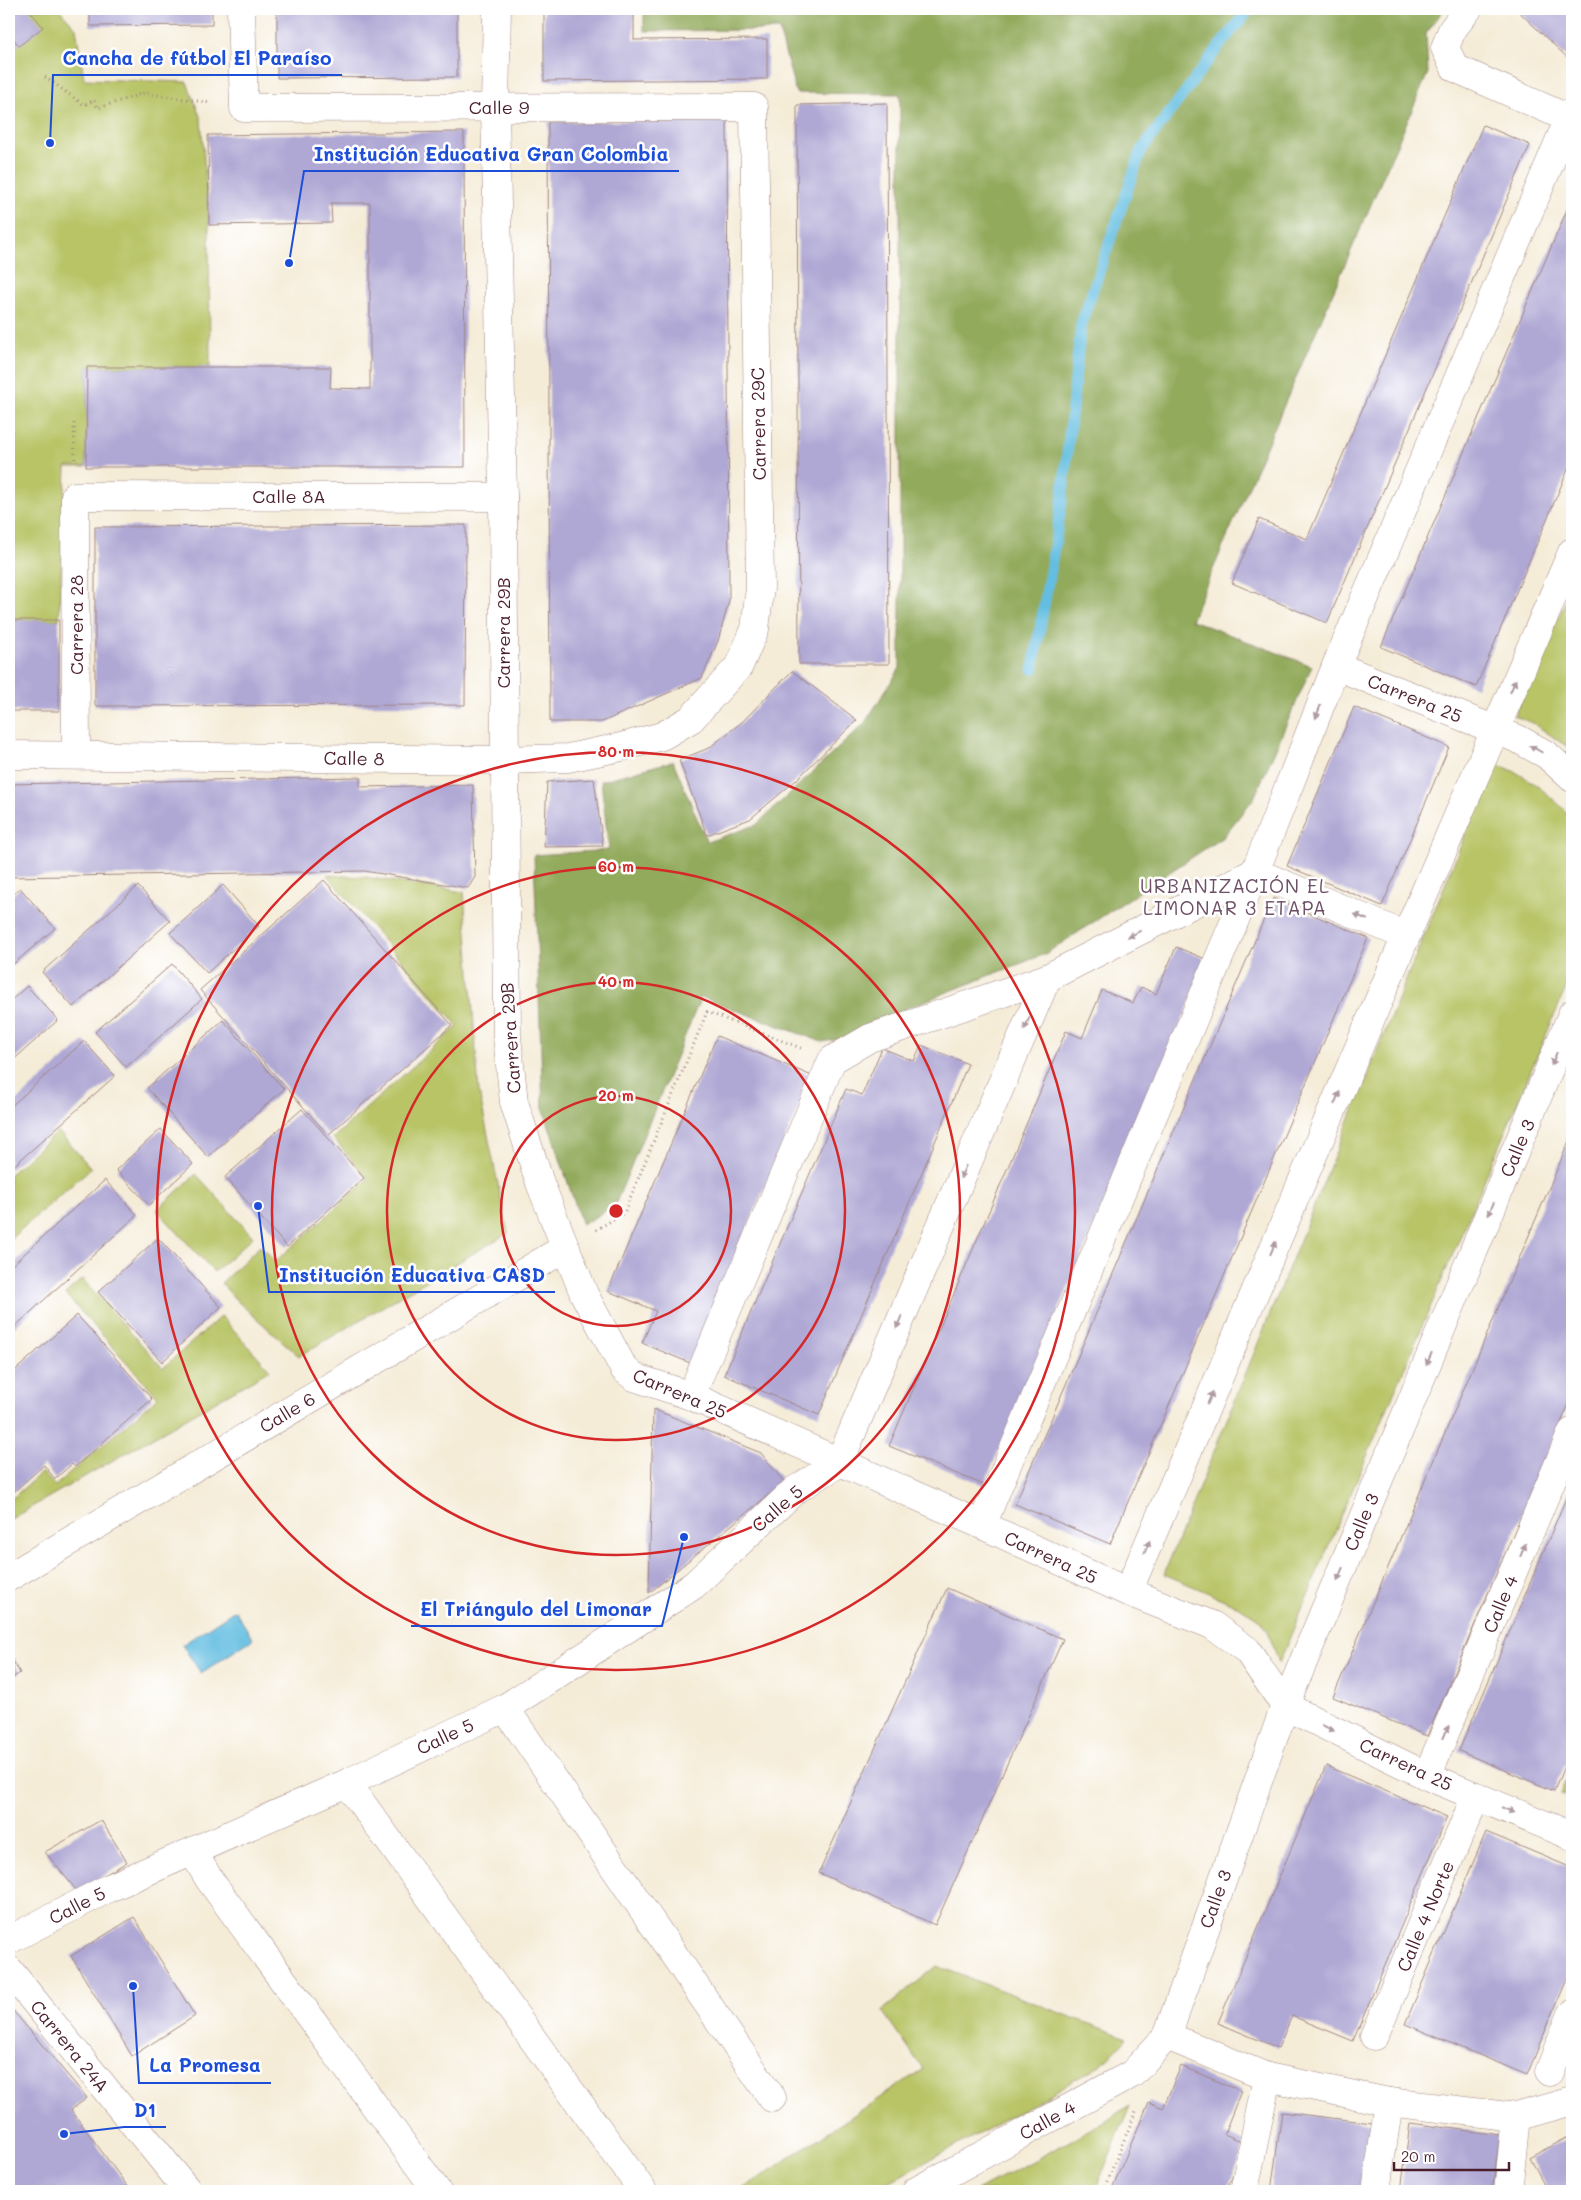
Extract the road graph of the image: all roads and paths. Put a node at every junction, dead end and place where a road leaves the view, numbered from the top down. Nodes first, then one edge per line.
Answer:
1 (242, 9) edge
2 (497, 9) edge
3 (1468, 9) edge
4 (45, 76) dead end
5 (754, 107) joint
6 (244, 108) junction
7 (496, 108) junction
8 (1571, 119) edge
9 (75, 496) joint
10 (503, 497) junction
11 (1572, 552) edge
12 (1336, 666) junction
13 (691, 719) joint
14 (1494, 730) junction
15 (9, 755) edge
16 (76, 755) junction
17 (504, 760) junction
18 (1572, 778) edge
19 (1255, 872) junction
20 (1406, 936) junction
21 (1047, 978) junction
22 (1572, 1014) edge
23 (832, 1060) junction
24 (565, 1248) junction
25 (691, 1396) junction
26 (1572, 1432) edge
27 (839, 1463) junction
28 (982, 1524) junction
29 (9, 1577) edge
30 (1128, 1592) junction
31 (1285, 1706) junction
32 (505, 1708) junction
33 (1427, 1776) junction
34 (347, 1783) junction
35 (1476, 1796) junction
36 (1572, 1836) edge
37 (193, 1852) junction
38 (9, 1940) edge
39 (9, 1970) edge
40 (1572, 2014) edge
41 (1166, 2036) junction
42 (1374, 2036) dead end
43 (1549, 2072) dead end
44 (1132, 2074) junction
45 (1267, 2077) junction
46 (772, 2098) dead end
47 (1572, 2101) edge
48 (1389, 2102) junction
49 (1516, 2117) junction
50 (188, 2191) edge
51 (437, 2191) edge
52 (643, 2191) edge
53 (916, 2191) edge
54 (1103, 2191) edge
55 (1244, 2191) edge
56 (1376, 2191) edge
57 (1508, 2191) edge

1 - 6 street
2 - 7 street, Carrera 29B
3 - 8 street
4 - 6 path
5 - 7 street, Calle 9
5 - 13 street, Carrera 29C
6 - 7 street, Calle 9
7 - 10 street, Carrera 29B
8 - 12 street
9 - 10 street, Calle 8A
9 - 16 street, Carrera 28
10 - 17 street, Carrera 29B
14 -> 11 street
12 - 14 street, Carrera 25
12 -> 19 street
13 - 17 street, Calle 8
18 -> 14 street, Carrera 25
14 - 20 street
15 - 16 street, Calle 8
16 - 17 street, Calle 8
17 - 24 street, Carrera 29B
20 -> 19 street
19 -> 21 street
19 - 28 street
30 -> 20 street
21 - 23 street
21 -> 27 street
22 -> 31 street, Calle 3
23 - 24 path
23 - 25 street
24 - 25 street, Carrera 25
24 - 29 street, Calle 6
25 - 27 street, Carrera 25
33 -> 26 street, Calle 4
27 - 28 street, Carrera 25
27 - 32 street, Calle 5
28 - 30 street, Carrera 25
30 - 31 street, Carrera 25
31 -> 33 street, Carrera 25
31 - 41 street, Calle 3
32 - 34 street, Calle 5
32 - 46 street
33 - 35 street, Carrera 25
34 - 37 street, Calle 5
34 - 52 street
35 -> 36 street, Carrera 25
35 - 42 street, Calle 4 Norte
37 - 38 street, Calle 5
37 - 51 street
39 - 50 street, Carrera 24A
40 - 43 street
41 - 44 street, Calle 4
41 - 45 street
44 - 53 street, Calle 4
44 - 54 path
45 - 48 street
45 - 55 street
47 - 49 street
48 - 49 street
48 - 56 street
49 - 57 street

